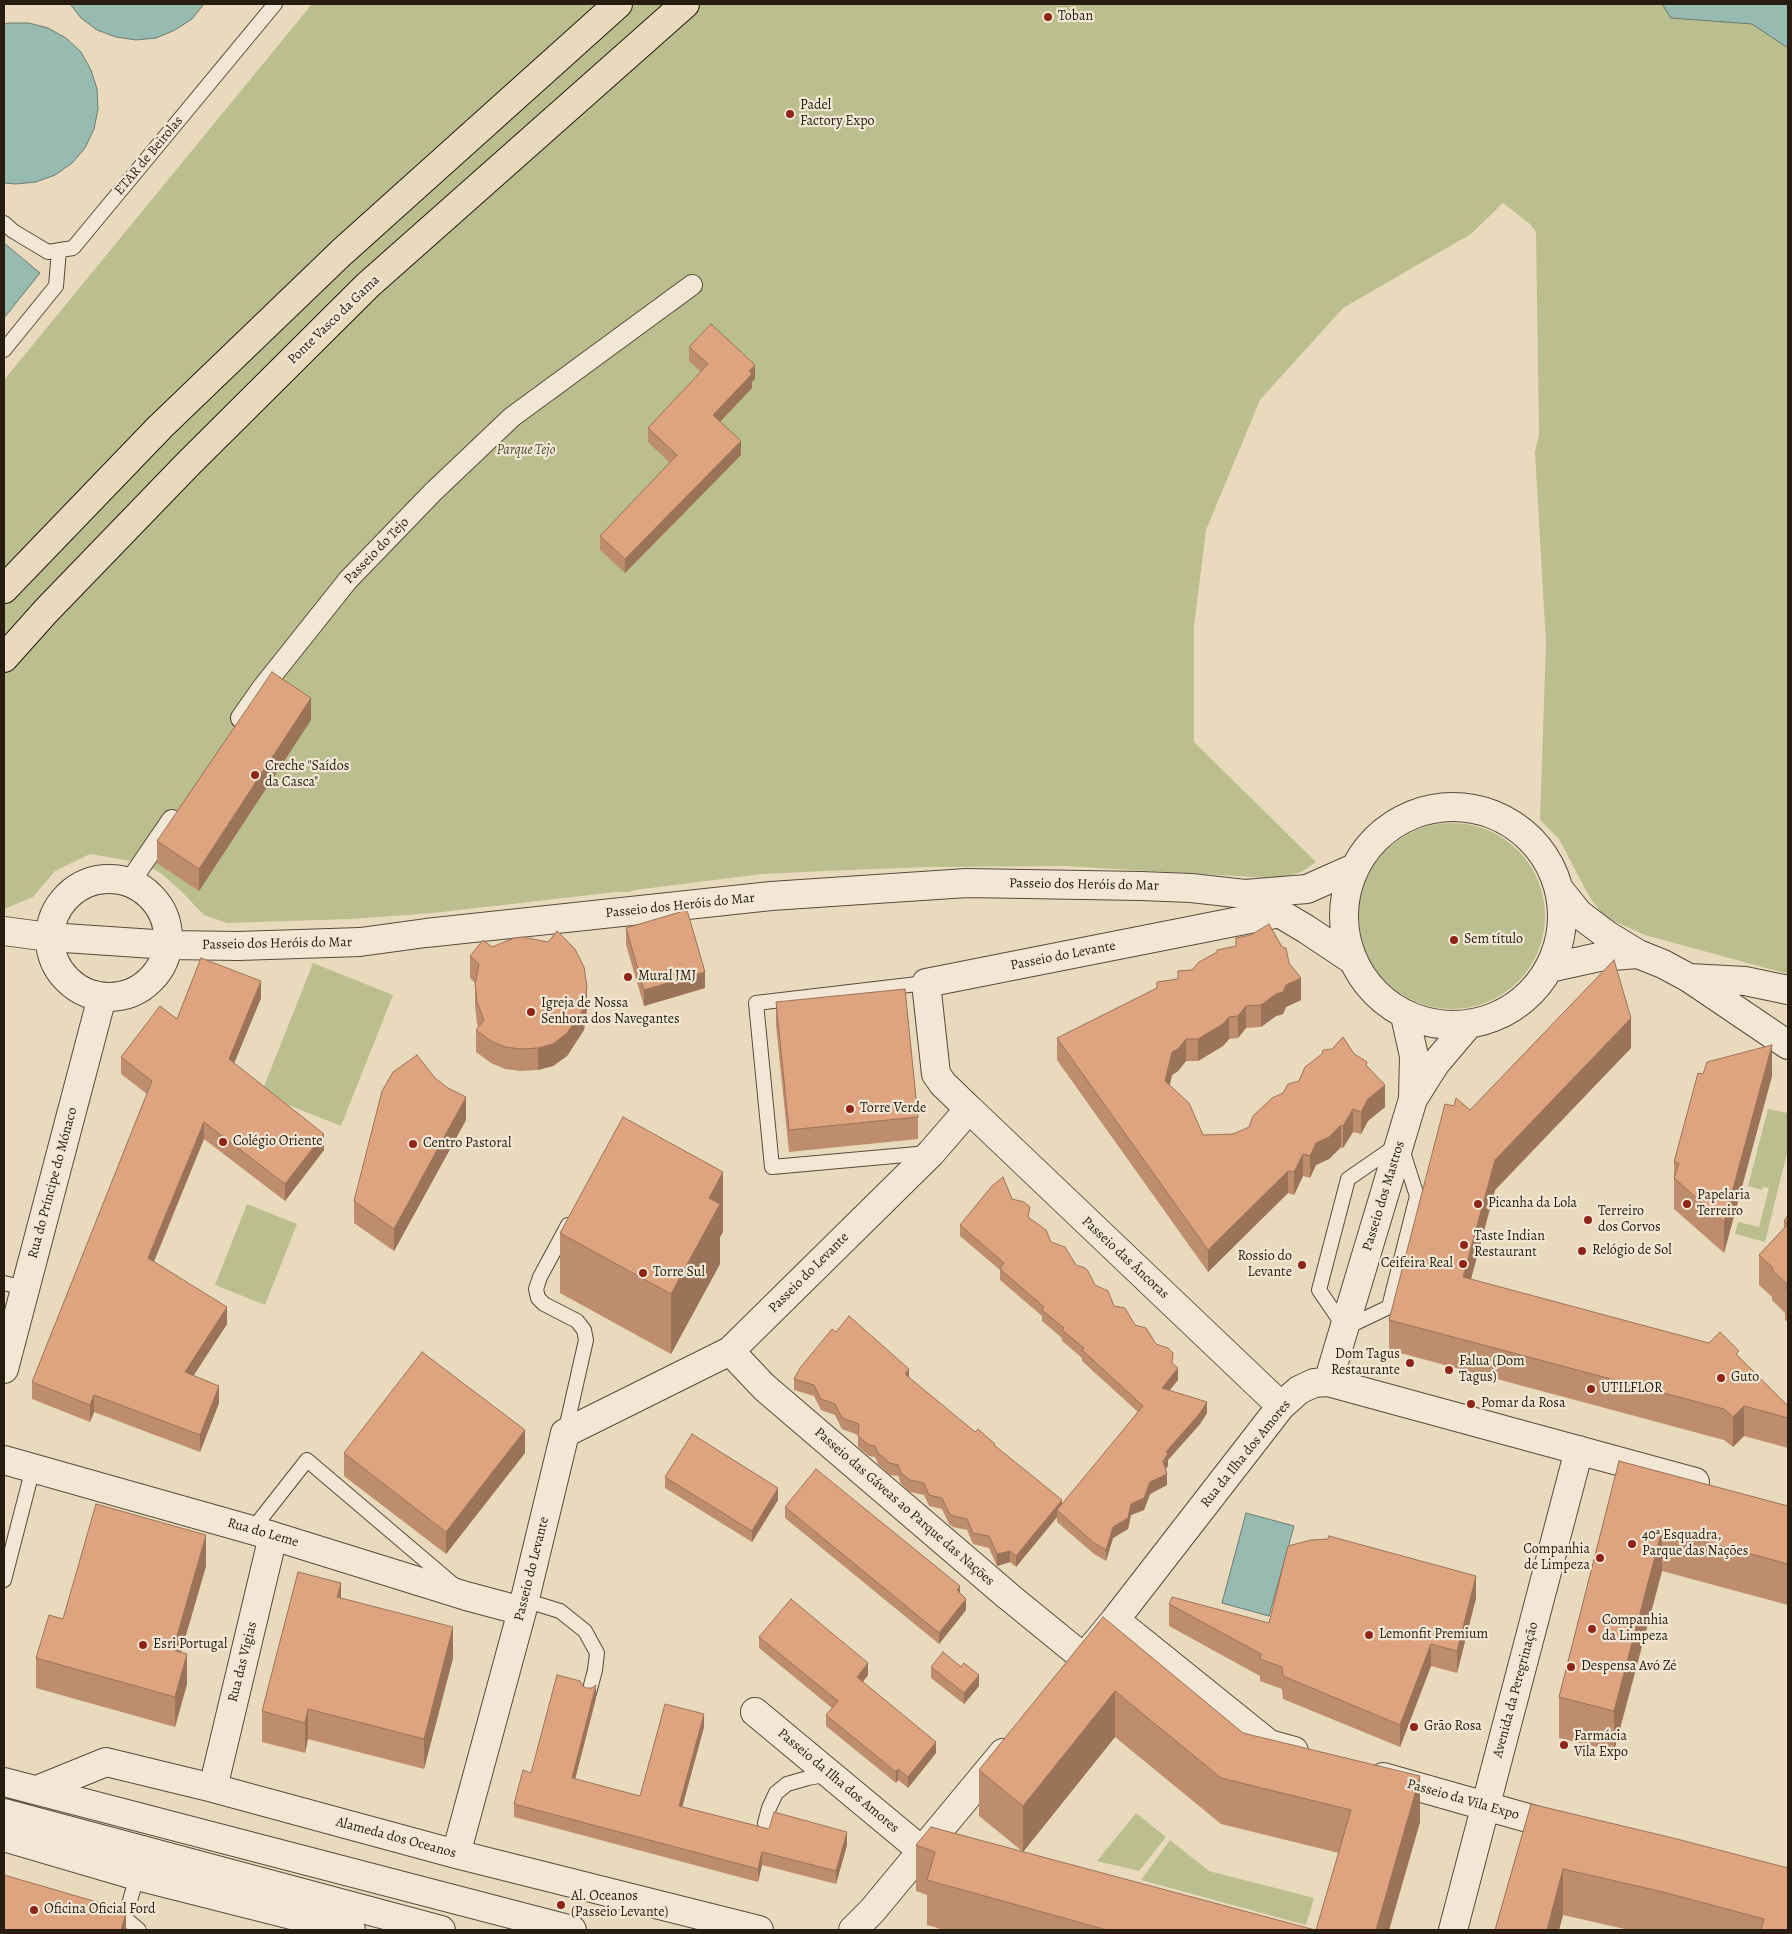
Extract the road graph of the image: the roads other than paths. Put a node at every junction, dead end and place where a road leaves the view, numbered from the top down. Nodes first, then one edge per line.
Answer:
1 (274, 4) edge
2 (618, 4) edge
3 (685, 4) edge
4 (4, 222) edge
5 (60, 250) junction
6 (692, 285) dead end
7 (4, 350) edge
8 (4, 589) edge
9 (4, 658) edge
10 (229, 736) edge
11 (180, 808) edge
12 (1352, 869) junction
13 (130, 883) junction
14 (1559, 889) junction
15 (1246, 894) junction
16 (1280, 913) junction
17 (4, 930) edge
18 (49, 937) junction
19 (169, 945) junction
20 (1638, 954) junction
21 (1351, 959) junction
22 (1549, 968) junction
23 (1689, 978) junction
24 (926, 983) junction
25 (1788, 990) edge
26 (102, 997) junction
27 (1406, 1016) junction
28 (1468, 1025) junction
29 (1788, 1045) edge
30 (1413, 1099) junction
31 (969, 1109) junction
32 (1400, 1143) junction
33 (931, 1152) junction
34 (576, 1210) edge
35 (14, 1286) edge
36 (1345, 1328) junction
37 (730, 1350) junction
38 (4, 1369) edge
39 (1328, 1382) junction
40 (1282, 1406) junction
41 (565, 1433) junction
42 (1578, 1450) junction
43 (4, 1460) edge
44 (33, 1468) junction
45 (1714, 1487) edge
46 (263, 1533) junction
47 (4, 1580) edge
48 (466, 1596) junction
49 (523, 1606) junction
50 (1115, 1620) junction
51 (1084, 1658) junction
52 (1065, 1680) edge
53 (589, 1694) edge
54 (756, 1712) dead end
55 (1021, 1732) edge
56 (1317, 1758) edge
57 (1355, 1769) edge
58 (830, 1774) junction
59 (4, 1782) edge
60 (213, 1788) junction
61 (37, 1790) junction
62 (1485, 1806) junction
63 (4, 1814) edge
64 (765, 1823) dead end
65 (1587, 1835) edge
66 (4, 1837) edge
67 (921, 1850) junction
68 (456, 1854) junction
69 (137, 1876) junction
70 (97, 1910) edge
71 (125, 1918) junction
72 (869, 1920) edge
73 (291, 1923) edge
74 (139, 1930) edge
75 (351, 1930) edge
76 (441, 1930) edge
77 (572, 1930) edge
78 (759, 1930) edge
79 (853, 1930) edge
80 (1452, 1930) edge

1 - 5 lane, ETAR de Beirolas
2 - 8 highway
3 - 9 highway, Ponte Vasco da Gama
4 - 5 lane
5 - 7 lane
6 - 10 street, Passeio do Tejo
11 - 13 street
12 - 14 street
12 - 15 street, Passeio dos Heróis do Mar
12 - 21 street
13 - 18 street
13 - 19 street
14 - 20 street
14 - 22 street
15 - 16 street
15 - 19 street, Passeio dos Heróis do Mar
16 - 21 street
16 - 24 street, Passeio do Levante
17 - 18 street, Passeio dos Heróis do Mar
18 - 19 street, Passeio dos Heróis do Mar
18 - 26 street
19 - 26 street
20 - 22 street
20 - 23 street
21 - 27 street
22 - 28 street
23 - 25 street
23 - 29 street
24 - 31 street
24 - 33 lane
26 - 35 street, Rua do Príncipe do Mónaco
27 - 28 street
27 - 30 street
28 - 30 street, Passeio dos Mastros
30 - 32 street, Passeio dos Mastros
31 - 33 street, Passeio do Levante
31 - 40 street, Passeio das Âncoras
32 - 36 street, Passeio dos Mastros
32 - 36 lane
32 - 36 lane
33 - 37 street, Passeio do Levante
34 - 41 lane
35 - 38 street, Rua do Príncipe do Mónaco
36 - 39 street, Passeio dos Mastros
37 - 41 street, Passeio do Levante
37 - 51 street, Passeio das Gáveas ao Parque das Nações
39 - 40 street, Rua da Ilha dos Amores
39 - 42 street, Rua da Ilha dos Amores
40 - 50 street, Rua da Ilha dos Amores
41 - 49 street, Passeio do Levante
42 - 45 street, Rua da Ilha dos Amores
42 - 62 street, Avenida da Peregrinação
43 - 44 street, Rua do Leme
44 - 46 street, Rua do Leme
44 - 47 lane
46 - 48 street, Rua do Leme
46 - 48 lane
46 - 60 street, Rua das Vigias
48 - 49 street, Rua do Leme
49 - 53 lane
49 - 68 street, Passeio do Levante
50 - 51 street, Rua da Ilha dos Amores
50 - 56 street
51 - 52 street, Rua da Ilha dos Amores
54 - 58 street, Passeio da Ilha dos Amores
55 - 67 street
57 - 62 street, Passeio da Vila Expo
58 - 64 lane
58 - 67 street, Passeio da Ilha dos Amores
59 - 61 street
60 - 61 street, Alameda dos Oceanos
60 - 68 street, Alameda dos Oceanos
61 - 77 street
62 - 65 street, Passeio da Vila Expo
62 - 80 street, Avenida da Peregrinação
63 - 76 street
66 - 69 street
67 - 72 street
68 - 78 street, Alameda dos Oceanos
69 - 71 lane
69 - 73 street
70 - 71 lane
71 - 74 lane
72 - 79 street
73 - 75 street

